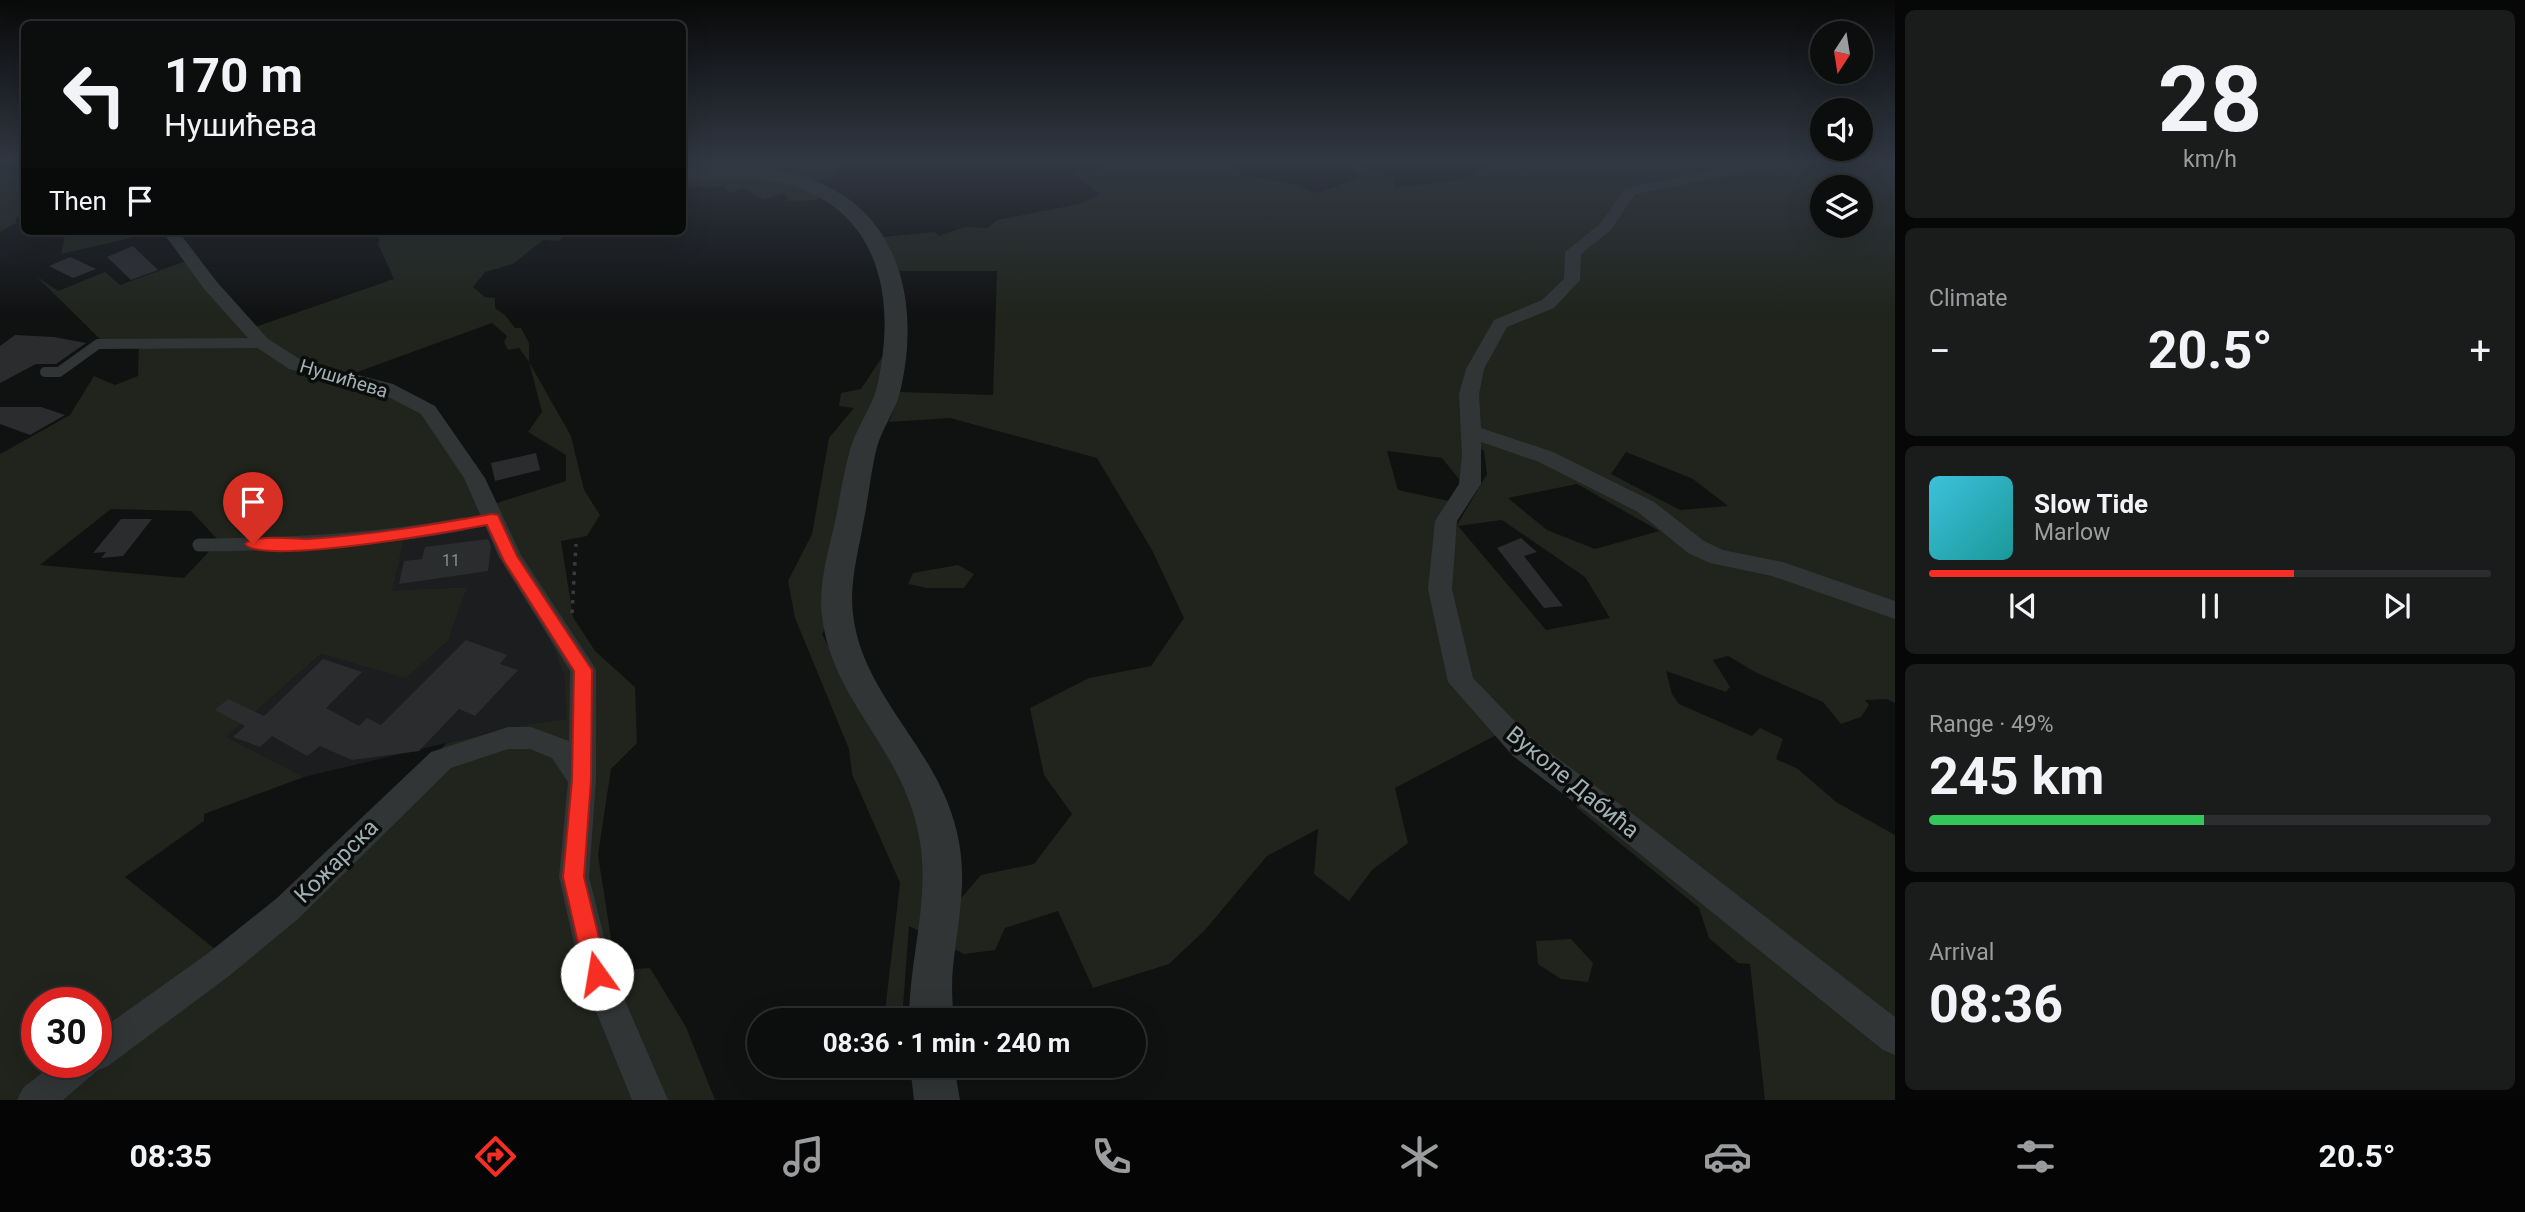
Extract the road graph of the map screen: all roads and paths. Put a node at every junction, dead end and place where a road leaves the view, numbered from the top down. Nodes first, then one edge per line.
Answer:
1 (858, 213) edge
2 (1615, 213) edge
3 (173, 235) edge
4 (262, 343) junction
5 (45, 372) dead end
6 (1471, 431) junction
7 (492, 519) junction
8 (576, 544) dead end
9 (199, 545) dead end
10 (1895, 610) edge
11 (570, 650) junction
12 (582, 780) junction
13 (931, 1008) edge
14 (1895, 1038) edge
15 (112, 1042) edge
16 (63, 1078) edge
17 (934, 1078) edge
18 (35, 1100) edge
19 (650, 1100) edge
20 (937, 1100) edge

1 - 13 street
2 - 6 street, Вуколе Дабића
3 - 4 street, Нушићева
4 - 5 lane
4 - 7 street, Нушићева
6 - 10 street
6 - 14 street, Вуколе Дабића
7 - 9 lane
7 - 11 street, Нушићева
8 - 11 path
11 - 12 street, Нушићева
12 - 15 street, Кожарска
12 - 19 street, Нушићева
16 - 18 street
17 - 20 street

